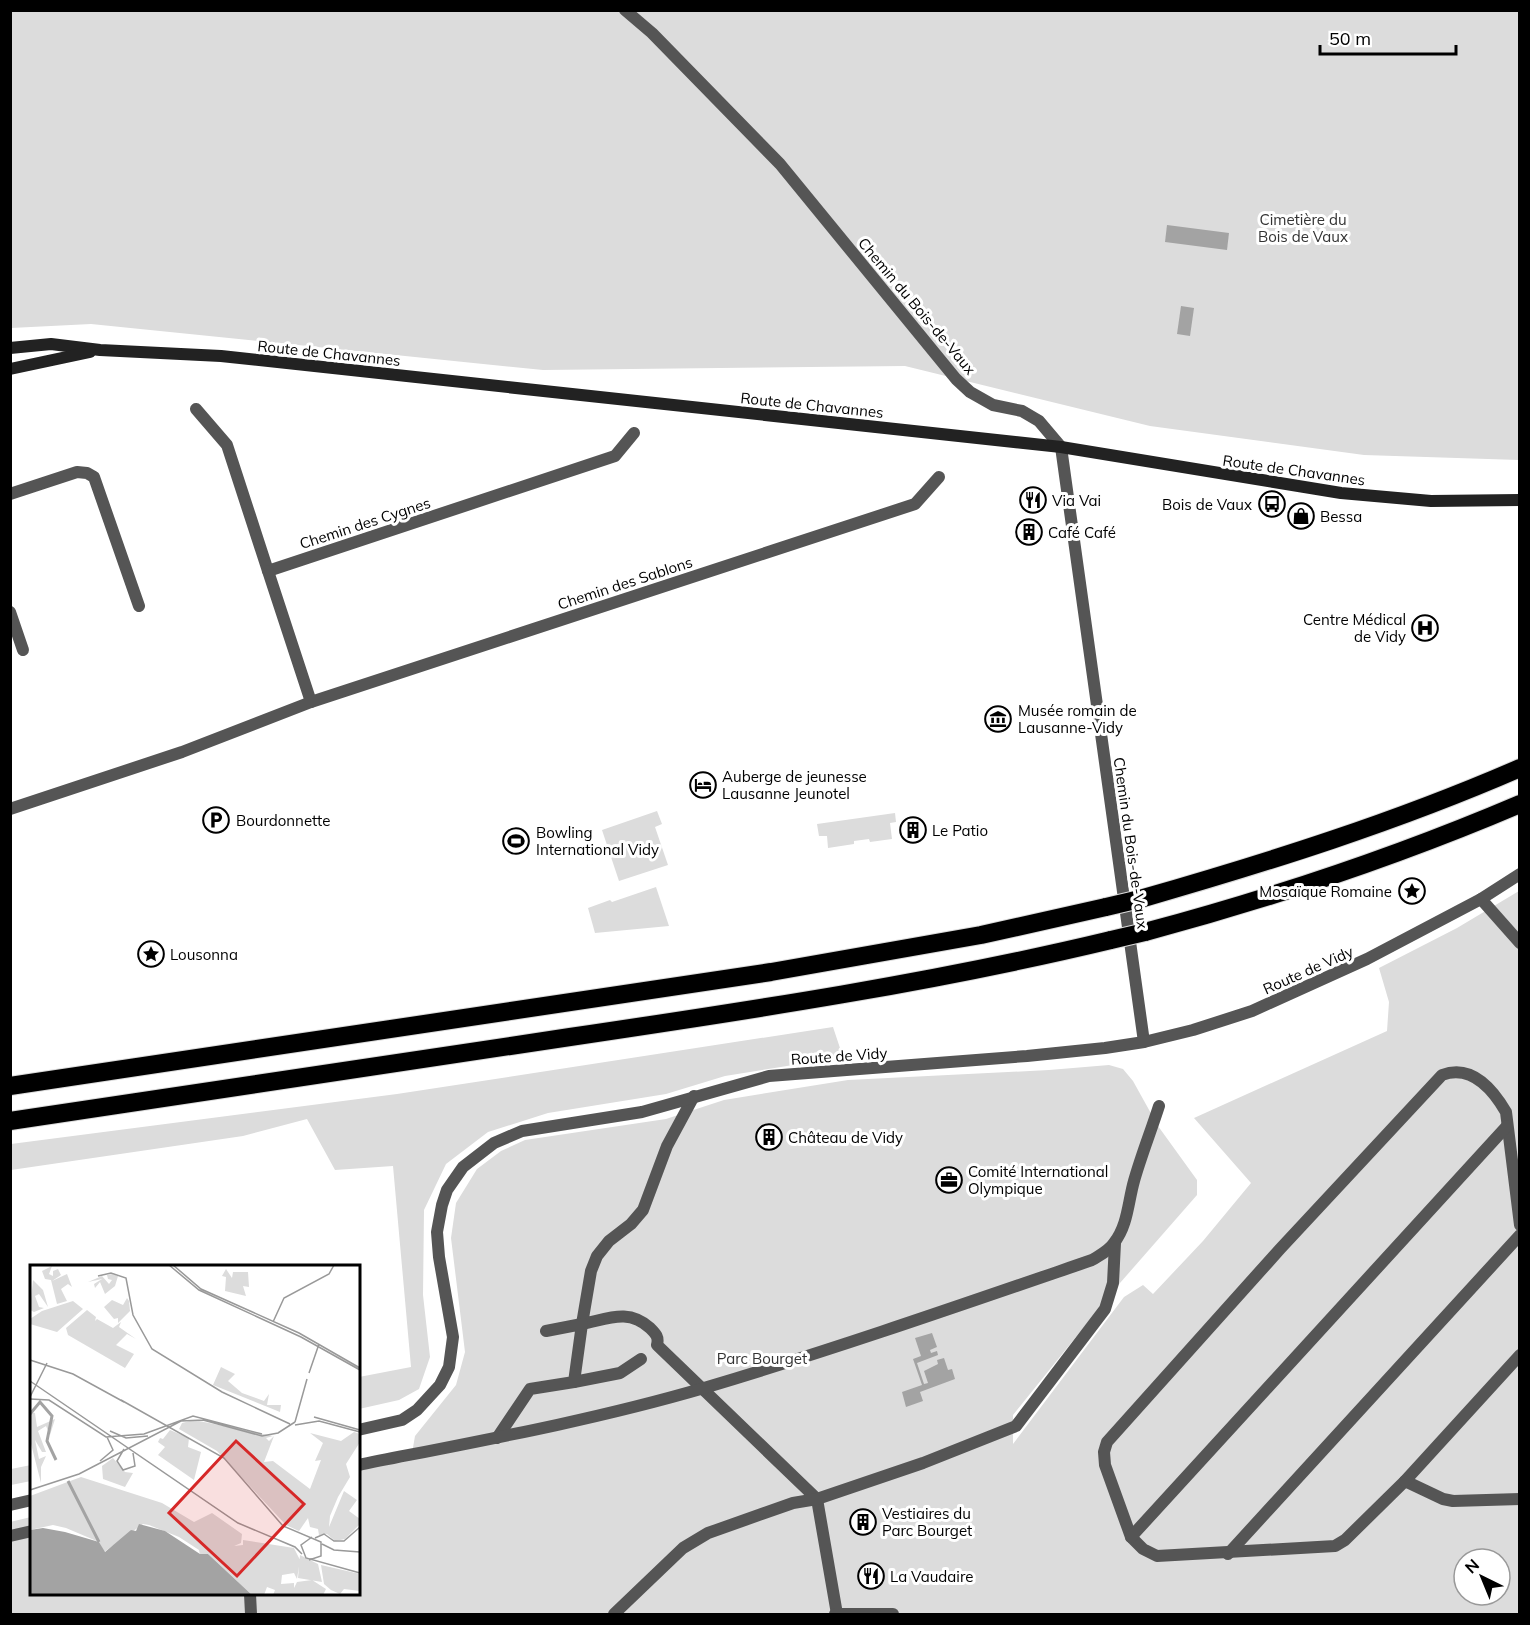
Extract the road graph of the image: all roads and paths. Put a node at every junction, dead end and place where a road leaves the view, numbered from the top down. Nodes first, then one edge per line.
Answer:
1 (626, 10) edge
2 (10, 348) edge
3 (100, 350) junction
4 (10, 369) edge
5 (196, 409) dead end
6 (633, 433) dead end
7 (1061, 447) junction
8 (939, 477) dead end
9 (10, 494) edge
10 (1520, 500) edge
11 (268, 572) junction
12 (139, 606) dead end
13 (10, 612) edge
14 (23, 650) dead end
15 (311, 702) junction
16 (1520, 768) edge
17 (1520, 804) edge
18 (10, 809) edge
19 (1520, 874) edge
20 (1481, 899) junction
21 (1520, 943) edge
22 (1144, 1042) junction
23 (10, 1086) edge
24 (694, 1096) junction
25 (1159, 1106) dead end
26 (10, 1121) edge
27 (1507, 1126) junction
28 (1520, 1225) edge
29 (1520, 1235) edge
30 (1115, 1243) junction
31 (582, 1324) junction
32 (546, 1331) dead end
33 (657, 1345) junction
34 (1520, 1355) edge
35 (574, 1382) junction
36 (703, 1388) junction
37 (360, 1430) edge
38 (497, 1438) junction
39 (360, 1465) edge
40 (1405, 1481) junction
41 (817, 1498) junction
42 (1520, 1499) edge
43 (30, 1500) edge
44 (10, 1505) edge
45 (30, 1531) edge
46 (10, 1536) edge
47 (1131, 1536) junction
48 (1228, 1554) junction
49 (250, 1595) edge
50 (251, 1614) edge
51 (614, 1614) edge
52 (836, 1614) edge
53 (893, 1614) edge

1 - 7 street, Chemin du Bois-de-Vaux
2 - 3 main road, Route de Chavannes
3 - 4 main road, Route de Chavannes
3 - 7 main road, Route de Chavannes
5 - 11 street
6 - 11 street, Chemin des Cygnes
7 - 10 main road, Route de Chavannes
7 - 22 street, Chemin du Bois-de-Vaux
8 - 15 street, Chemin des Sablons
9 - 12 street
11 - 15 street
13 - 14 street
15 - 18 street
16 - 23 highway, bridge
17 - 26 highway, bridge
19 - 20 street, Route de Vidy
20 - 21 street
20 - 22 street, Route de Vidy
22 - 24 street, Route de Vidy
24 - 31 street
24 - 37 street, Route de Vidy
25 - 30 street
27 - 28 street
27 - 47 street
27 - 47 street
29 - 48 street
30 - 36 street
30 - 41 street
31 - 32 street
31 - 33 street
31 - 35 street
33 - 35 street
33 - 36 street
34 - 40 street
35 - 38 street
36 - 38 street
36 - 41 street
38 - 39 street
40 - 42 street
40 - 48 street
41 - 51 street
41 - 52 street
43 - 44 street
45 - 46 street
47 - 48 street
49 - 50 street
52 - 53 street

